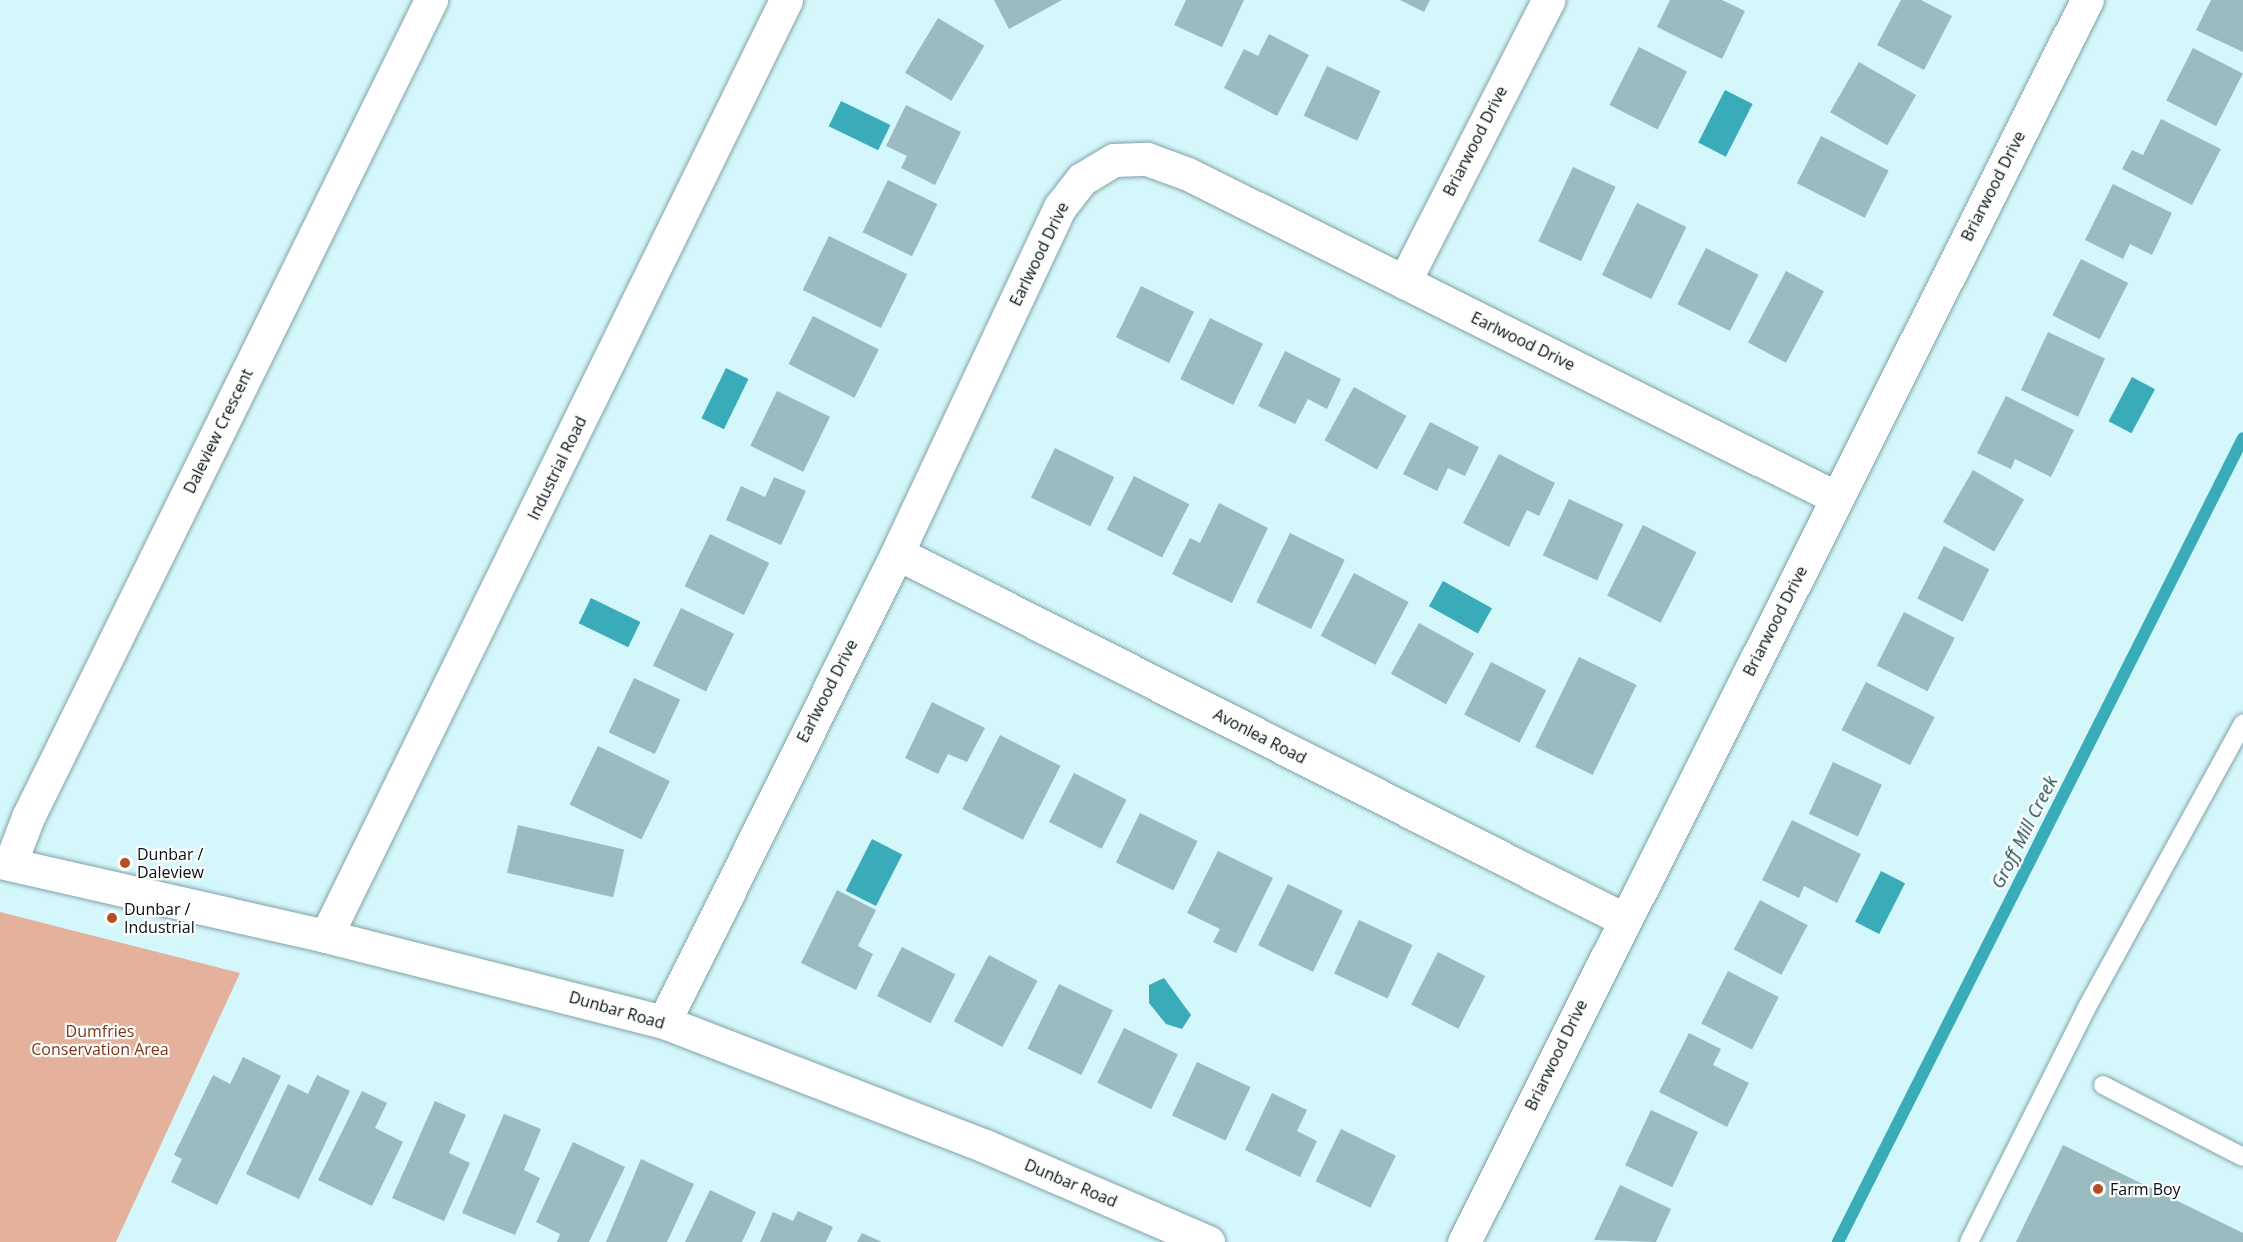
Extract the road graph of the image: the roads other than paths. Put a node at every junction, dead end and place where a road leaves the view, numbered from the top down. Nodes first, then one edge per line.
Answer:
1 (430, 0) edge
2 (786, 0) edge
3 (1548, 0) edge
4 (2087, 0) edge
5 (1404, 282) junction
6 (1837, 498) junction
7 (897, 553) junction
8 (2243, 723) edge
9 (5, 863) edge
10 (1623, 919) junction
11 (326, 936) junction
12 (663, 1022) junction
13 (2103, 1085) dead end
14 (2243, 1157) edge
15 (1208, 1242) edge
16 (1464, 1242) edge
17 (1969, 1242) edge

1 - 9 street, Daleview Crescent
2 - 11 street, Industrial Road
3 - 5 street, Briarwood Drive
4 - 6 street, Briarwood Drive
5 - 6 street, Earlwood Drive
5 - 7 street, Earlwood Drive
6 - 10 street, Briarwood Drive
7 - 10 street, Avonlea Road
7 - 12 street, Earlwood Drive
8 - 17 lane
9 - 11 street, Dunbar Road
10 - 16 street, Briarwood Drive
11 - 12 street, Dunbar Road
12 - 15 street, Dunbar Road
13 - 14 lane

